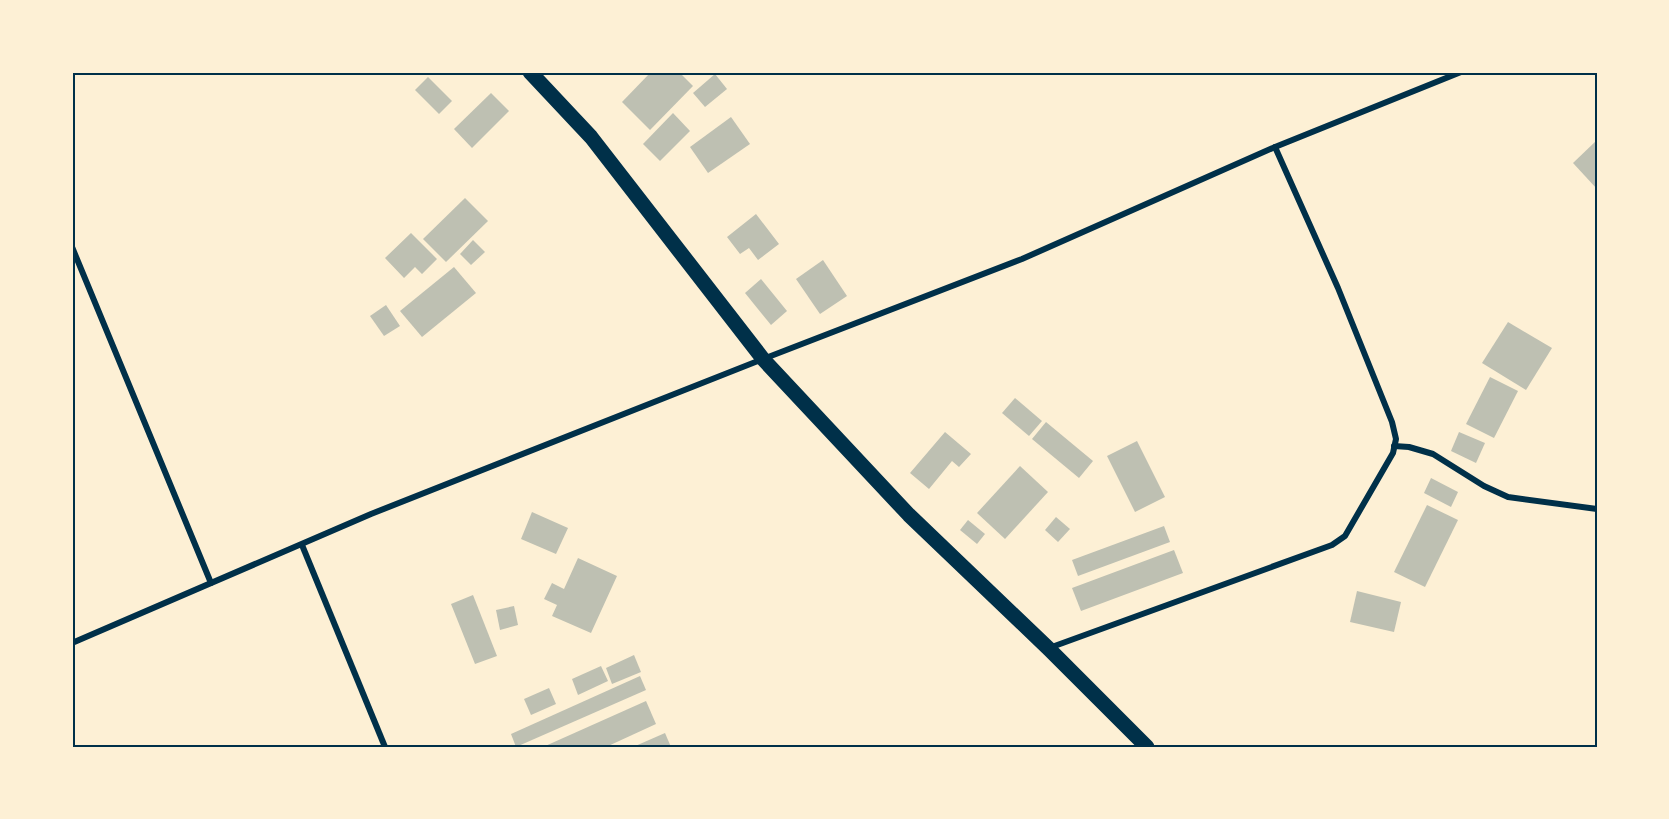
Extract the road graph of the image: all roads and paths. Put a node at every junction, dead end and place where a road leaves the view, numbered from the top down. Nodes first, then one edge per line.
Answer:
1 (530, 72) edge
2 (1461, 72) edge
3 (1275, 147) junction
4 (72, 248) edge
5 (763, 359) junction
6 (1394, 446) junction
7 (1597, 509) edge
8 (302, 545) junction
9 (211, 583) junction
10 (72, 643) edge
11 (1049, 649) junction
12 (385, 747) edge
13 (1147, 747) edge

1 - 5 main road
2 - 3 street
3 - 5 street
3 - 6 street
4 - 9 street
5 - 8 street
5 - 11 main road
6 - 7 street
6 - 11 street
8 - 9 street
8 - 12 street
9 - 10 street
11 - 13 main road

